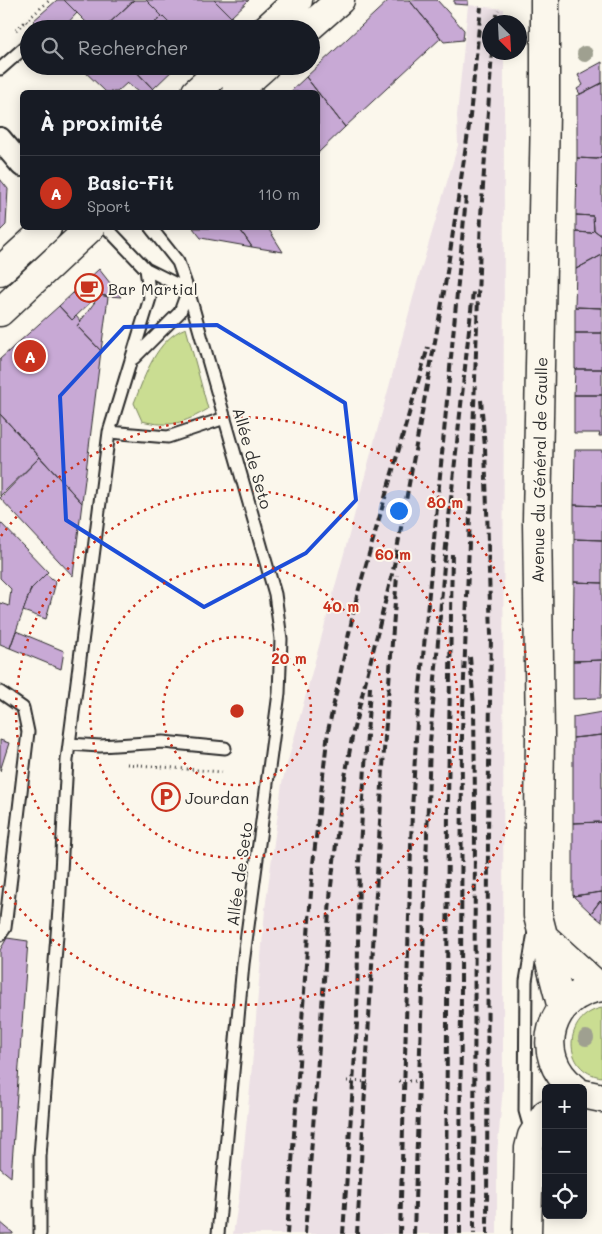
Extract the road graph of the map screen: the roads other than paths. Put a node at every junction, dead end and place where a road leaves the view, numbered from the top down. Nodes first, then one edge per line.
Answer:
1 (298, 0) edge
2 (340, 0) edge
3 (545, 0) edge
4 (276, 20) edge
5 (317, 20) edge
6 (20, 51) edge
7 (0, 68) edge
8 (215, 75) edge
9 (255, 75) edge
10 (198, 90) edge
11 (238, 90) edge
12 (0, 139) edge
13 (20, 163) edge
14 (45, 230) edge
15 (88, 230) edge
16 (90, 230) edge
17 (153, 230) edge
18 (146, 269) junction
19 (0, 271) edge
20 (188, 290) junction
21 (0, 312) edge
22 (133, 359) junction
23 (225, 418) junction
24 (109, 432) junction
25 (0, 692) edge
26 (69, 744) junction
27 (225, 748) dead end
28 (542, 927) junction
29 (0, 935) edge
30 (601, 987) edge
31 (562, 1008) junction
32 (551, 1075) edge
33 (569, 1084) edge
34 (587, 1095) edge
35 (602, 1098) edge
36 (539, 1125) edge
37 (40, 1234) edge
38 (218, 1234) edge
39 (527, 1234) edge

1 - 4 street
2 - 5 street
3 - 28 street, Avenue du Général de Gaulle
6 - 7 lane
8 - 10 street
9 - 11 street
12 - 13 street
14 - 19 street
15 - 21 street
16 - 18 lane
17 - 20 lane, Allée de Seto
18 - 20 lane
18 - 22 lane
20 - 22 lane
20 - 23 lane, Allée de Seto
22 - 24 lane
23 - 24 lane
23 - 38 lane, Allée de Seto
24 - 26 lane
25 - 29 lane
26 - 27 lane
26 - 37 lane
28 - 30 street
28 - 31 street, Avenue du Général de Gaulle
28 - 36 lane
30 - 31 street
31 - 32 street
32 - 33 street
34 - 35 street
36 - 39 street

